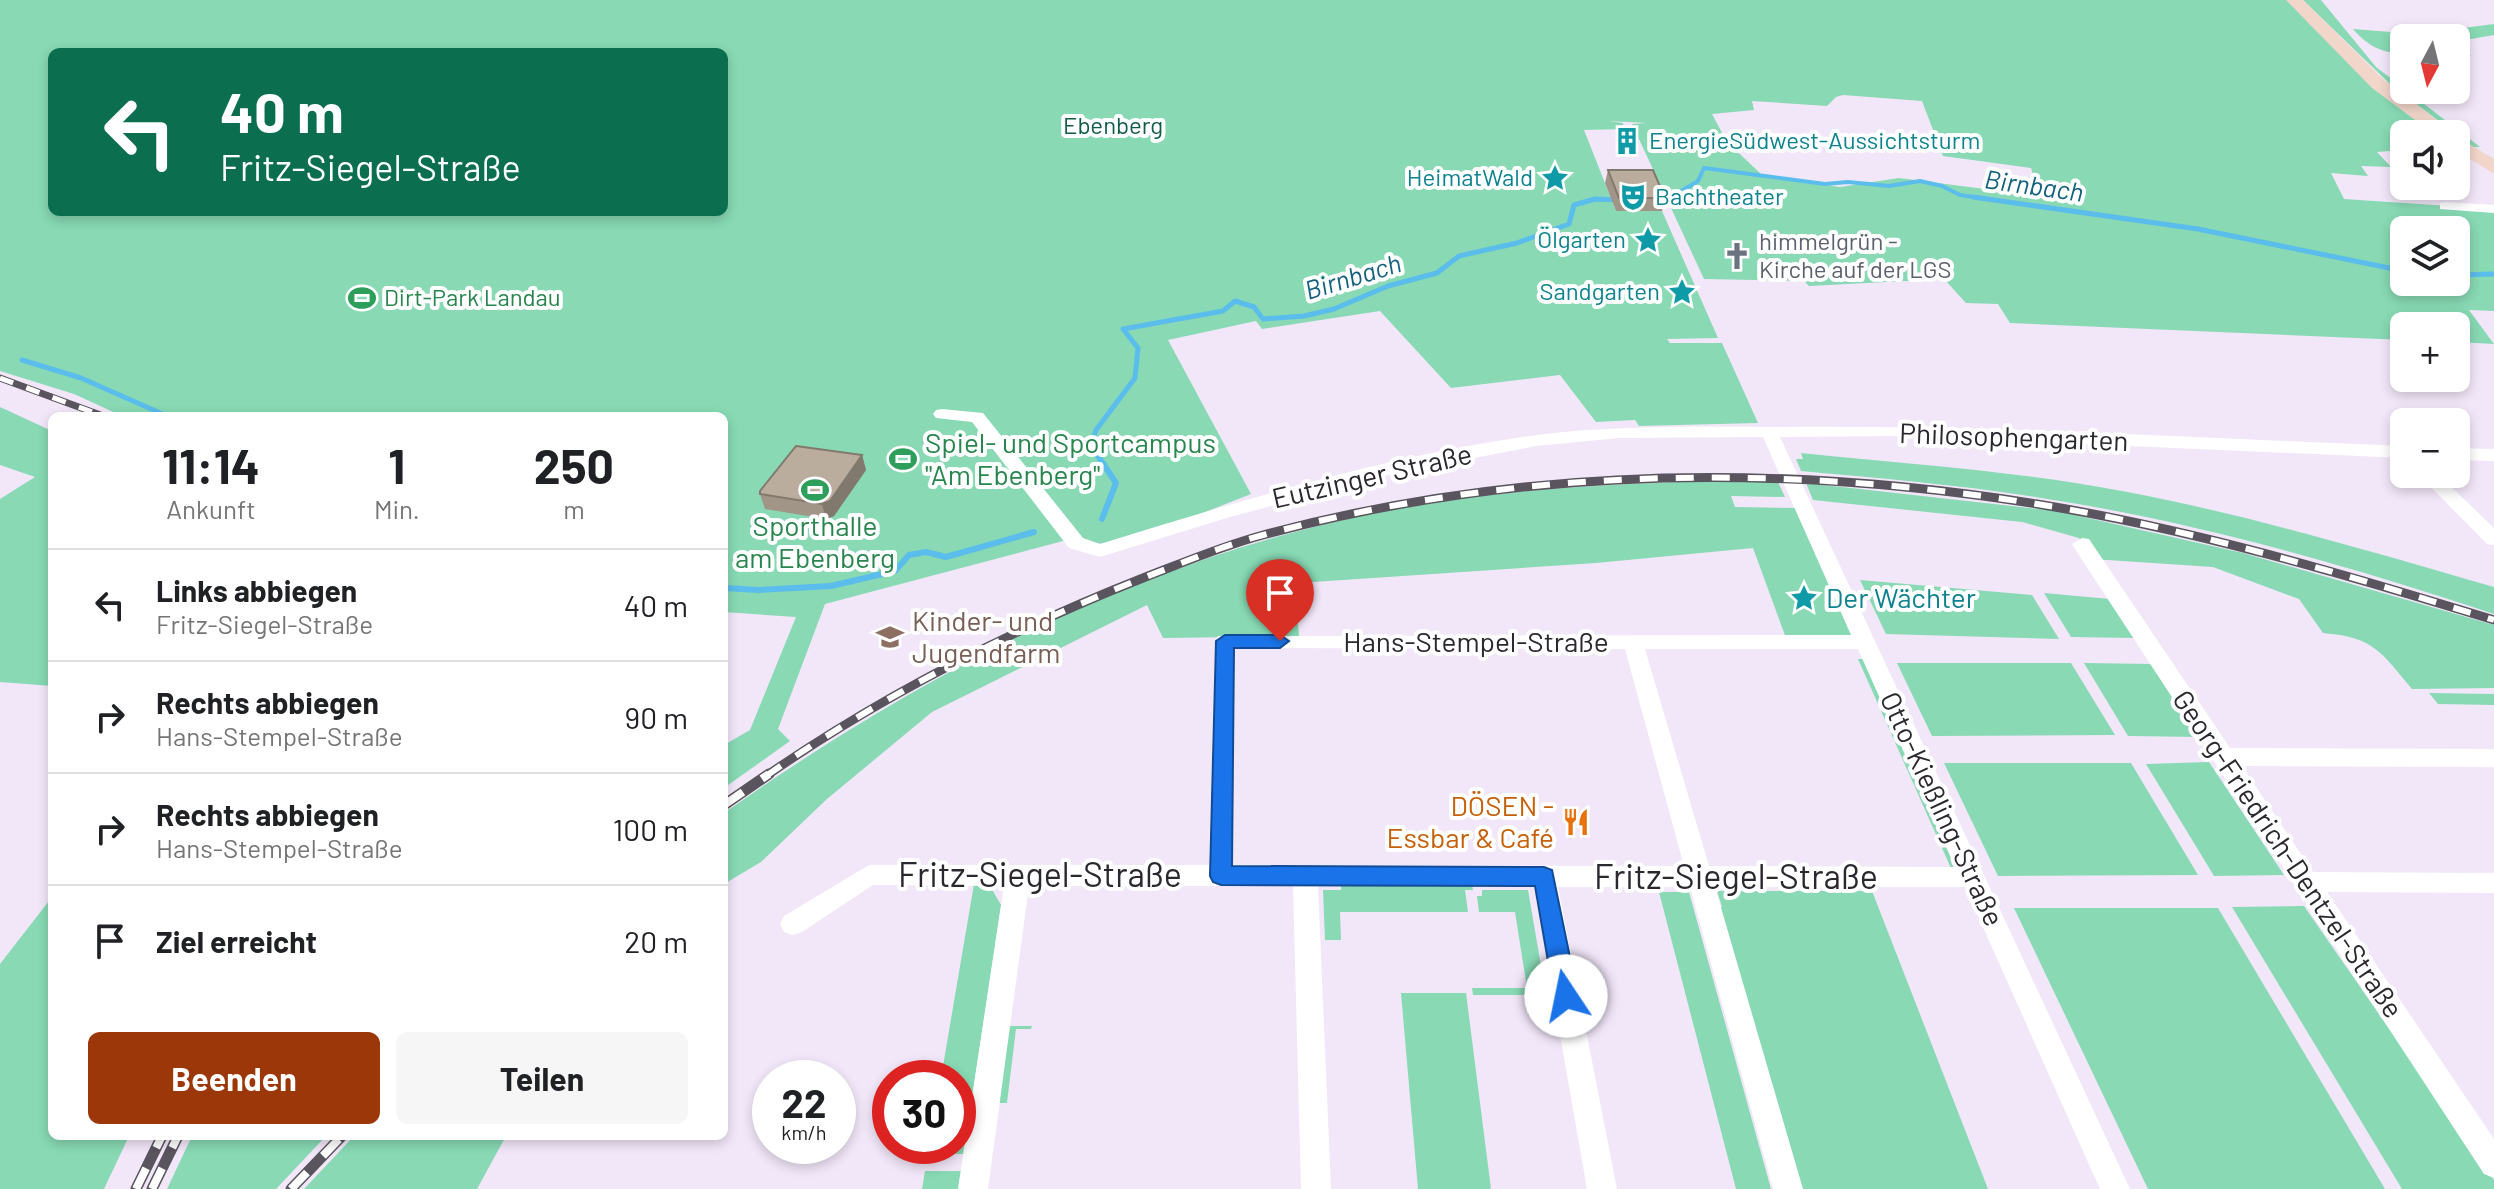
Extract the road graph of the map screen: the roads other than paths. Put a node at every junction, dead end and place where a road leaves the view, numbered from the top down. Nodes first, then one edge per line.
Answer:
1 (2294, 0) edge
2 (2427, 120) edge
3 (2470, 151) edge
4 (2494, 168) edge
5 (2445, 206) dead end
6 (2494, 209) edge
7 (942, 414) dead end
8 (1768, 430) junction
9 (1870, 433) joint
10 (2390, 451) edge
11 (2470, 454) edge
12 (2494, 455) edge
13 (2441, 488) edge
14 (2494, 539) edge
15 (2082, 544) dead end
16 (1633, 642) junction
17 (1866, 642) junction
18 (2223, 757) junction
19 (2494, 758) edge
20 (1018, 875) junction
21 (1221, 876) junction
22 (1305, 876) junction
23 (1544, 876) junction
24 (1699, 877) junction
25 (1973, 877) junction
26 (2307, 882) junction
27 (2494, 883) edge
28 (793, 924) dead end
29 (2494, 1164) edge
30 (973, 1189) edge
31 (1316, 1189) edge
32 (1602, 1189) edge
33 (1788, 1189) edge
34 (2115, 1189) edge

1 - 2 street
3 - 4 street
5 - 6 street
7 - 8 street, Eutzinger Straße
8 - 9 street, Eutzinger Straße
8 - 17 street, Otto-Kießling-Straße
9 - 10 street, Philosophengarten
11 - 12 street
13 - 14 street
15 - 18 street, Georg-Friedrich-Dentzel-Straße
16 - 17 street, Hans-Stempel-Straße
16 - 21 street, Hans-Stempel-Straße
16 - 24 street
17 - 25 street, Otto-Kießling-Straße
18 - 19 street
18 - 26 street, Georg-Friedrich-Dentzel-Straße
20 - 21 street, Fritz-Siegel-Straße
20 - 28 street, Fritz-Siegel-Straße
20 - 30 street
21 - 22 street, Fritz-Siegel-Straße
22 - 23 street, Fritz-Siegel-Straße
22 - 31 street
23 - 24 street, Fritz-Siegel-Straße
23 - 32 street
24 - 25 street, Fritz-Siegel-Straße
24 - 33 street
25 - 34 street, Otto-Kießling-Straße
26 - 27 street
26 - 29 street, Georg-Friedrich-Dentzel-Straße

